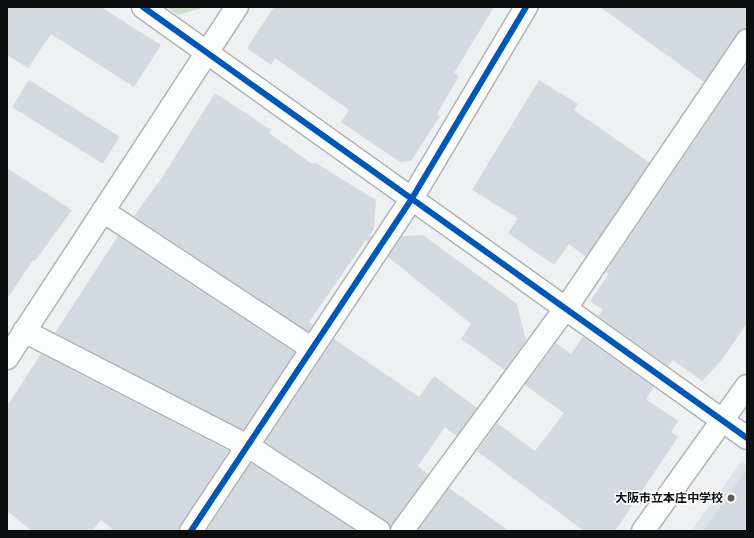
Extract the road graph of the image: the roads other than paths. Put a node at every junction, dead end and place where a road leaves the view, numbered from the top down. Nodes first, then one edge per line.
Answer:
1 (143, 7) edge
2 (237, 7) edge
3 (526, 7) edge
4 (747, 41) edge
5 (207, 53) junction
6 (411, 200) junction
7 (103, 211) junction
8 (566, 308) junction
9 (24, 331) junction
10 (312, 350) junction
11 (7, 358) edge
12 (747, 386) edge
13 (723, 420) junction
14 (747, 438) edge
15 (248, 446) junction
16 (191, 531) edge
17 (380, 531) edge
18 (402, 531) edge
19 (643, 531) edge

1 - 5 street
2 - 5 street
3 - 6 street
4 - 8 street
5 - 6 street
5 - 7 street
6 - 8 street
6 - 10 street
7 - 9 street
7 - 10 street
8 - 13 street
8 - 18 street
9 - 11 street
9 - 15 street
10 - 15 street
12 - 13 street
13 - 14 street
13 - 19 street
15 - 16 street
15 - 17 street

